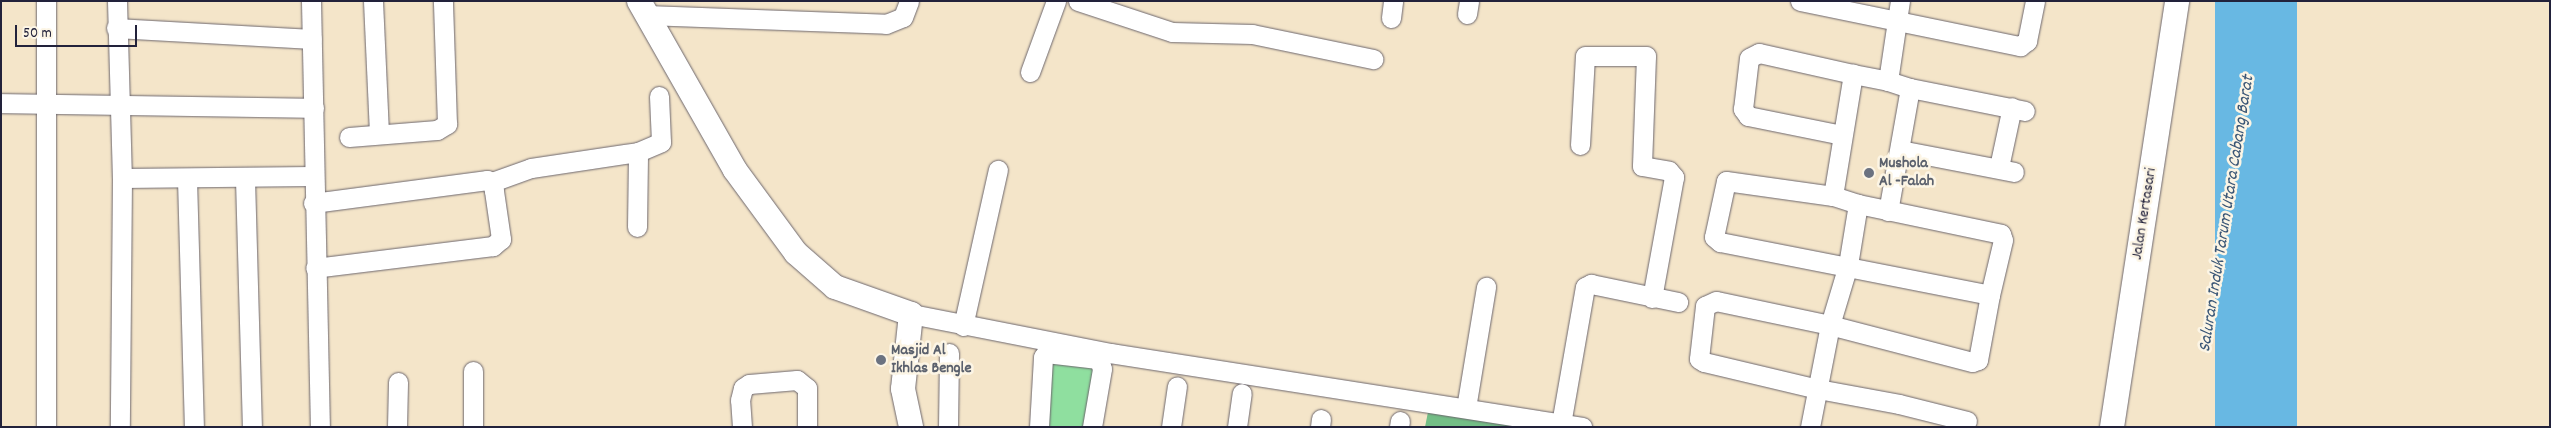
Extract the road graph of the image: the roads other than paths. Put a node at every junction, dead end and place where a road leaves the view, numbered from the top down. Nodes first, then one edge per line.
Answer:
1 (46, 1) edge
2 (116, 1) edge
3 (311, 1) edge
4 (373, 1) edge
5 (443, 1) edge
6 (909, 1) edge
7 (1056, 1) edge
8 (1078, 1) edge
9 (1800, 1) edge
10 (1900, 1) edge
11 (2035, 1) edge
12 (2177, 1) edge
13 (642, 8) edge
14 (1896, 20) junction
15 (116, 28) junction
16 (312, 39) junction
17 (1373, 59) dead end
18 (1030, 72) dead end
19 (1853, 74) junction
20 (1888, 81) junction
21 (1910, 88) junction
22 (659, 96) dead end
23 (1, 103) edge
24 (46, 103) junction
25 (118, 106) junction
26 (314, 108) junction
27 (379, 134) junction
28 (1842, 135) junction
29 (348, 137) dead end
30 (1580, 145) dead end
31 (1900, 150) junction
32 (638, 152) junction
33 (998, 170) dead end
34 (312, 176) junction
35 (122, 178) junction
36 (187, 179) junction
37 (245, 179) junction
38 (492, 182) junction
39 (1833, 196) junction
40 (313, 203) junction
41 (1858, 204) junction
42 (1888, 211) junction
43 (637, 227) dead end
44 (1848, 265) junction
45 (315, 268) junction
46 (1486, 286) dead end
47 (1990, 295) junction
48 (1652, 298) junction
49 (1678, 302) dead end
50 (911, 314) junction
51 (1830, 325) junction
52 (963, 326) junction
53 (949, 353) dead end
54 (473, 372) dead end
55 (398, 382) dead end
56 (1177, 386) dead end
57 (1818, 390) junction
58 (1242, 393) dead end
59 (1466, 408) junction
60 (1967, 421) dead end
61 (1561, 424) junction
62 (46, 427) edge
63 (120, 427) edge
64 (194, 427) edge
65 (252, 427) edge
66 (320, 427) edge
67 (397, 427) edge
68 (473, 427) edge
69 (742, 427) edge
70 (807, 427) edge
71 (911, 427) edge
72 (948, 427) edge
73 (1039, 427) edge
74 (1092, 427) edge
75 (1171, 427) edge
76 (1237, 427) edge
77 (1582, 427) edge
78 (1810, 427) edge
79 (2112, 427) edge

1 - 24 street
2 - 15 street
3 - 16 street
4 - 27 street
5 - 27 street
6 - 13 street
7 - 18 street
8 - 17 street
9 - 14 street
10 - 14 street
11 - 14 street
12 - 79 street, Jalan Kertasari
13 - 50 street
14 - 20 street
15 - 16 street
15 - 25 street
16 - 26 street
19 - 20 street
19 - 28 street
19 - 28 street
20 - 21 street
21 - 31 street
21 - 31 street
22 - 32 street
23 - 24 street
24 - 25 street
24 - 62 street
25 - 26 street
25 - 35 street
26 - 34 street
27 - 29 street
28 - 39 street
30 - 48 street
31 - 42 street
32 - 38 street
32 - 43 street
33 - 52 street
34 - 37 street
34 - 40 street
35 - 36 street
35 - 63 street
36 - 37 street
36 - 64 street
37 - 65 street
38 - 40 street
38 - 45 street
39 - 41 street
39 - 44 street
40 - 45 street
41 - 42 street
41 - 44 street
42 - 47 street
44 - 47 street
44 - 51 street
45 - 66 street
46 - 59 street
47 - 51 street
48 - 49 street
48 - 61 street
50 - 52 street
50 - 71 street
51 - 57 street
51 - 57 street
52 - 59 street
53 - 72 street
54 - 68 street
55 - 67 street
56 - 75 street
57 - 60 street
57 - 78 street
58 - 76 street
59 - 61 street
61 - 77 street
69 - 70 street
73 - 74 street

